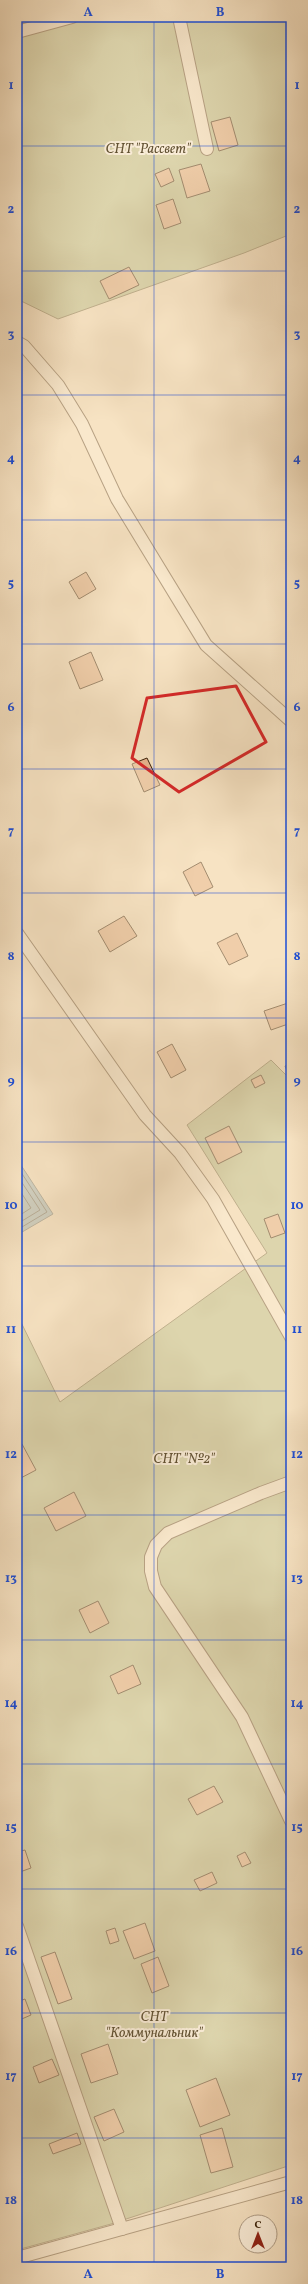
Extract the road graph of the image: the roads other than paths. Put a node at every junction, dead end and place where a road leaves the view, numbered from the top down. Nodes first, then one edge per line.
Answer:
1 (72, 17) edge
2 (179, 17) edge
3 (17, 32) edge
4 (207, 150) dead end
5 (17, 342) edge
6 (291, 720) edge
7 (17, 933) edge
8 (291, 1337) edge
9 (291, 1482) edge
10 (291, 1821) edge
11 (17, 1926) edge
12 (291, 2182) edge
13 (122, 2229) junction
14 (17, 2258) edge

1 - 3 lane
2 - 4 lane
5 - 6 lane
7 - 8 lane
9 - 10 lane
11 - 13 lane
12 - 13 lane
13 - 14 lane

